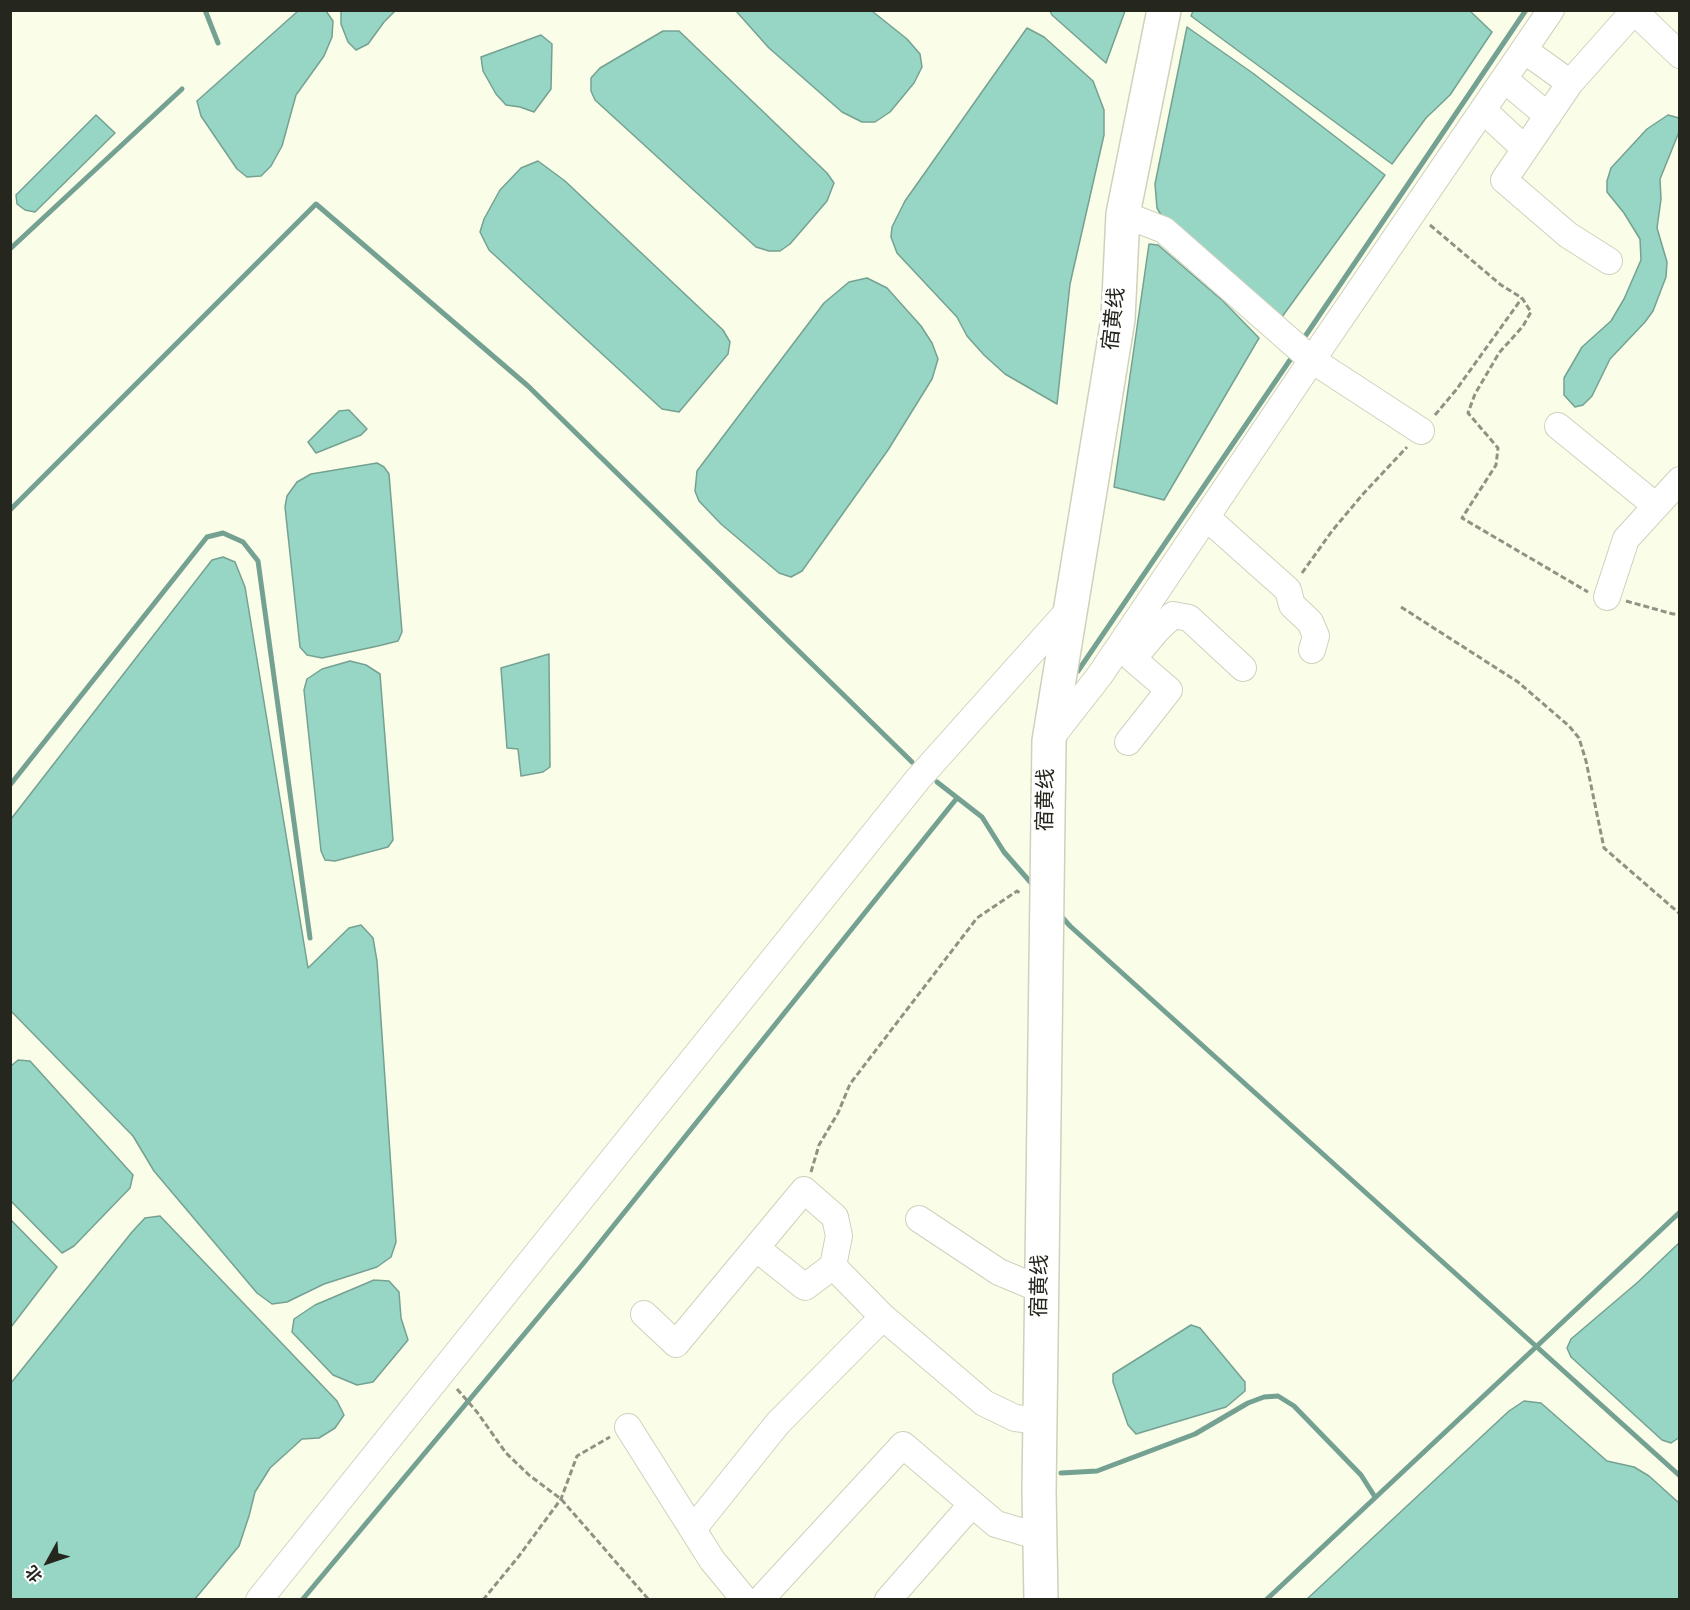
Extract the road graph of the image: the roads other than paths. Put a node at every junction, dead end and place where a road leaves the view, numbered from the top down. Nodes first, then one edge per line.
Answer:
1 (1164, 10) edge
2 (1551, 10) edge
3 (1633, 11) edge
4 (1524, 50) junction
5 (1680, 55) edge
6 (1504, 79) junction
7 (1570, 83) junction
8 (1483, 110) junction
9 (1548, 116) junction
10 (1525, 149) junction
11 (1123, 213) junction
12 (1609, 261) dead end
13 (1312, 360) junction
14 (1558, 426) dead end
15 (1421, 431) dead end
16 (1680, 480) edge
17 (1656, 506) junction
18 (1206, 517) junction
19 (1607, 597) road end
20 (1070, 609) junction
21 (1312, 650) dead end
22 (1127, 652) junction
23 (1243, 668) dead end
24 (1049, 741) junction
25 (1128, 742) dead end
26 (919, 1219) dead end
27 (756, 1248) junction
28 (833, 1266) junction
29 (1042, 1290) junction
30 (644, 1314) dead end
31 (883, 1317) junction
32 (1040, 1421) junction
33 (628, 1427) road end
34 (972, 1504) junction
35 (693, 1530) junction
36 (1040, 1537) junction
37 (259, 1599) edge
38 (745, 1599) edge
39 (760, 1599) edge
40 (888, 1599) edge
41 (1041, 1599) edge

1 - 11 main road, 宿黄线
2 - 4 street
3 - 5 street
3 - 7 street
4 - 6 street
4 - 7 street
6 - 8 street
6 - 9 street
7 - 9 street
8 - 10 street
8 - 13 street
9 - 10 street
10 - 12 street
11 - 13 street
11 - 20 main road, 宿黄线
13 - 15 street
13 - 18 street
14 - 17 street
16 - 17 street
17 - 19 street
18 - 21 street
18 - 22 street
20 - 24 main road, 宿黄线
20 - 37 street
22 - 23 street
22 - 24 street
22 - 25 street
24 - 29 main road, 宿黄线
26 - 29 street
27 - 28 street
27 - 28 street
27 - 30 street
28 - 31 street
29 - 32 main road, 宿黄线
31 - 32 street
31 - 35 street
32 - 36 main road, 宿黄线
33 - 35 street
34 - 36 street
34 - 39 street
34 - 40 street
35 - 38 street
36 - 41 main road, 宿黄线

